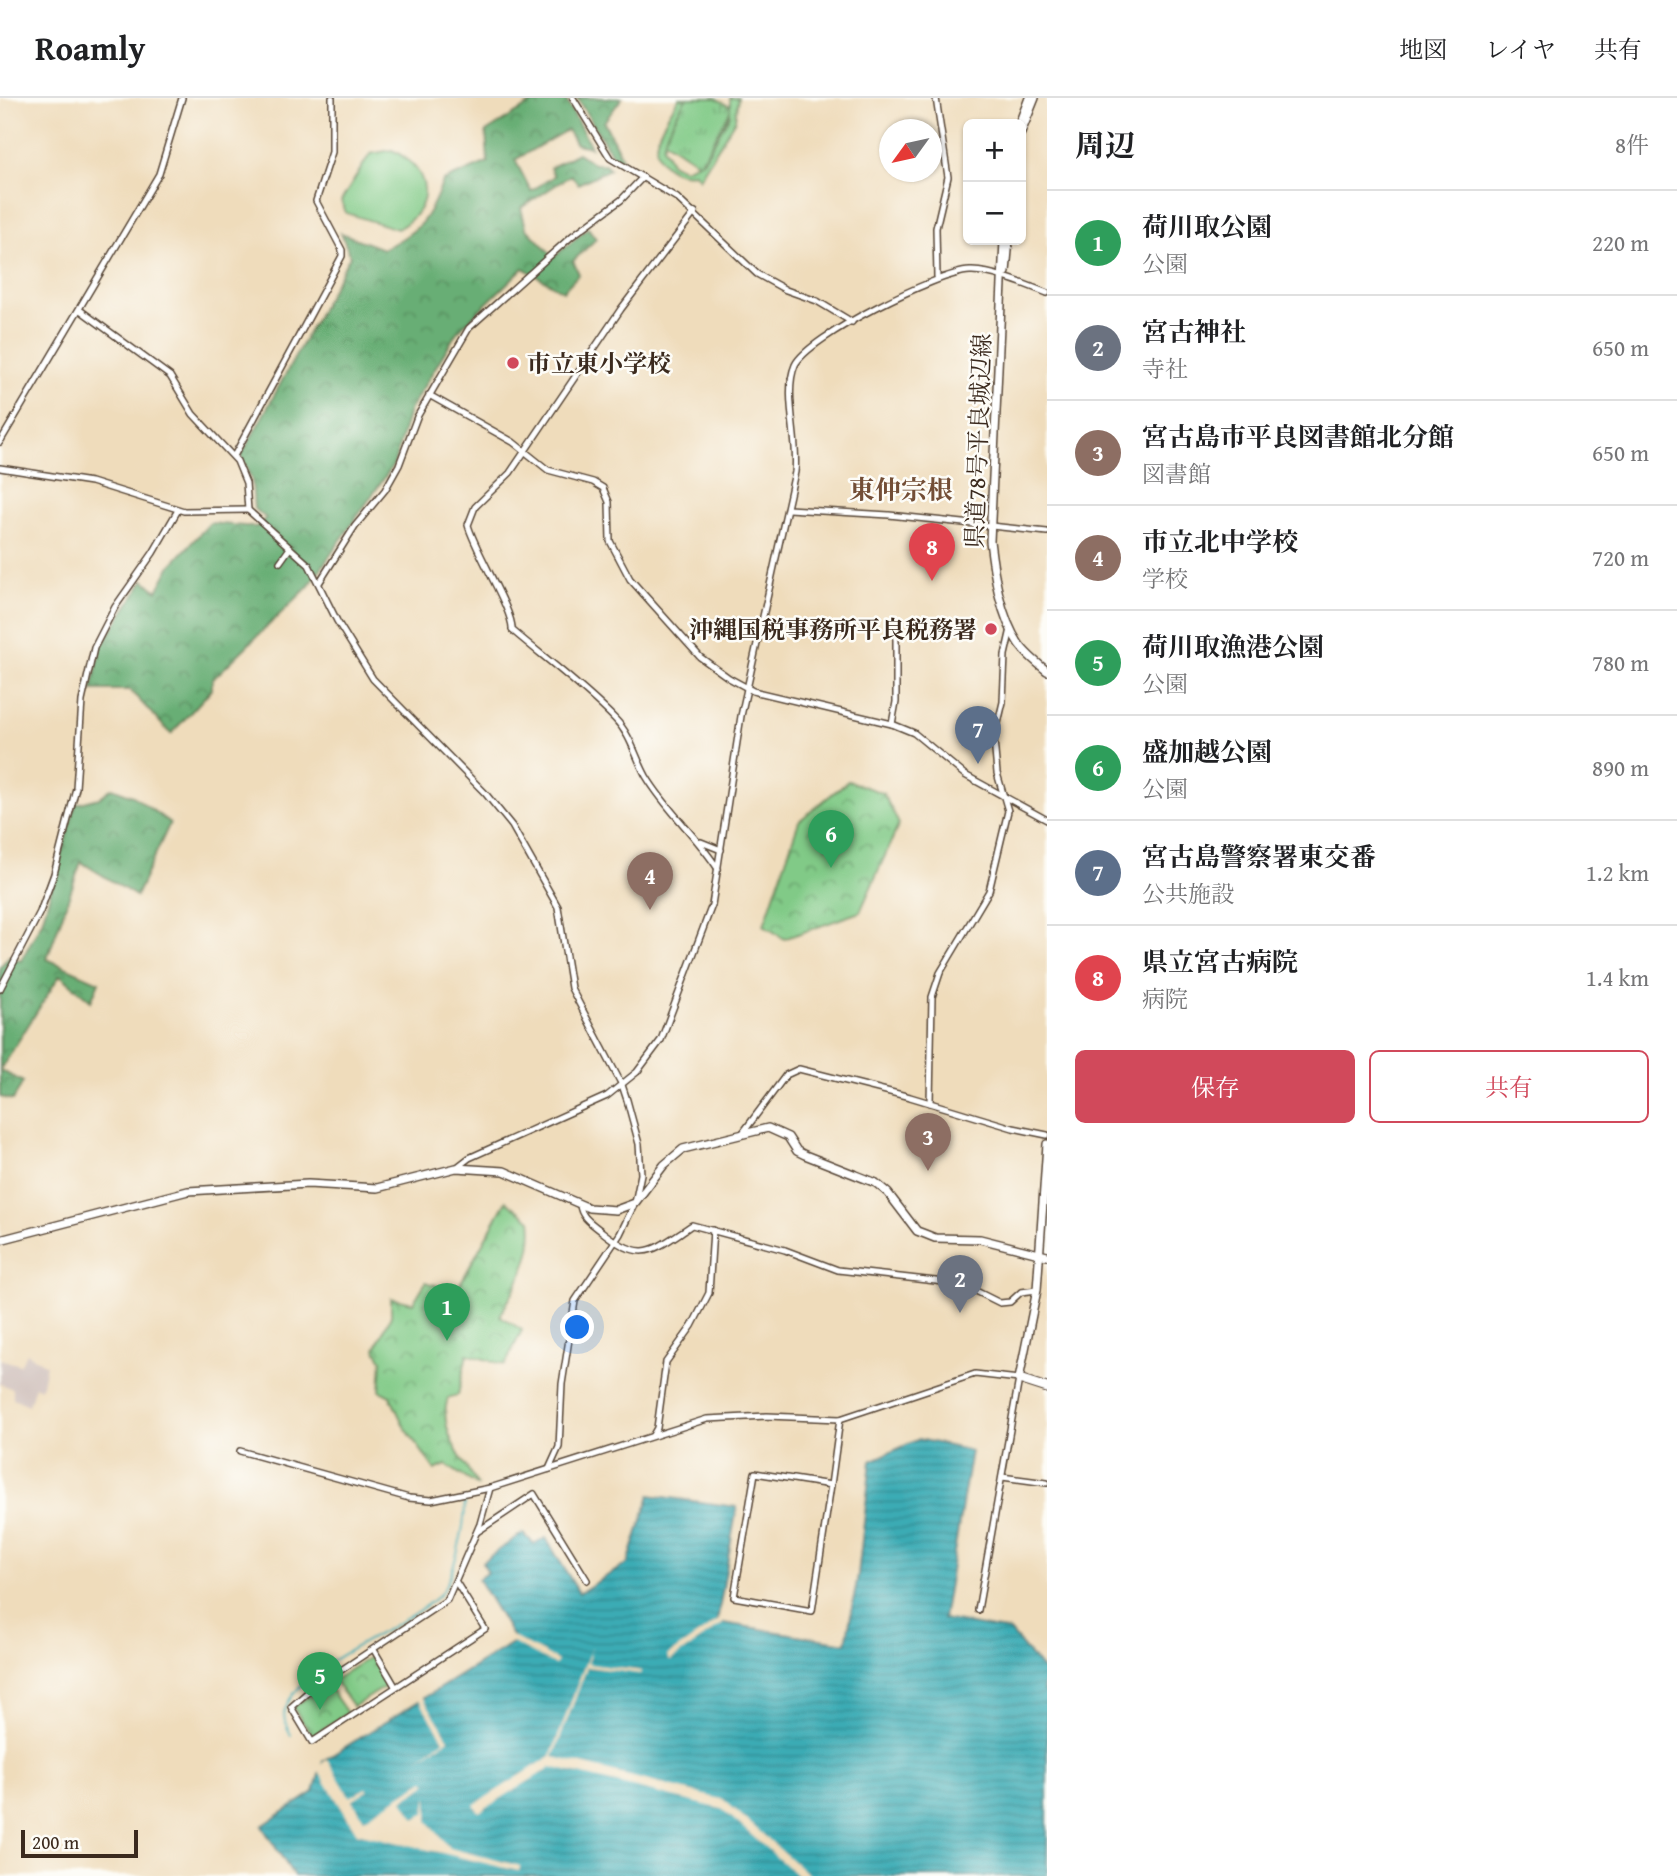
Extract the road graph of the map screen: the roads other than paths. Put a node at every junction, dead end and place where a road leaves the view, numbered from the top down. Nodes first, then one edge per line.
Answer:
1 (182, 98) edge
2 (332, 98) edge
3 (573, 98) edge
4 (936, 98) edge
5 (1029, 98) edge
6 (1035, 98) edge
7 (1021, 119) edge
8 (1026, 120) edge
9 (643, 177) junction
10 (695, 212) junction
11 (1004, 245) edge
12 (1008, 245) edge
13 (937, 277) junction
14 (1004, 279) junction
15 (1047, 293) edge
16 (80, 310) junction
17 (852, 321) junction
18 (429, 395) junction
19 (0, 442) edge
20 (524, 450) junction
21 (234, 456) junction
22 (0, 468) edge
23 (788, 509) junction
24 (178, 510) junction
25 (248, 510) junction
26 (990, 525) junction
27 (1047, 532) edge
28 (290, 548) junction
29 (280, 562) dead end
30 (319, 583) junction
31 (1011, 629) junction
32 (896, 634) dead end
33 (1047, 671) edge
34 (747, 689) junction
35 (892, 724) junction
36 (1004, 795) junction
37 (1047, 820) edge
38 (701, 842) junction
39 (721, 850) junction
40 (718, 869) junction
41 (0, 989) edge
42 (622, 1085) junction
43 (930, 1103) junction
44 (742, 1134) junction
45 (1047, 1135) edge
46 (1047, 1144) edge
47 (456, 1168) junction
48 (635, 1203) junction
49 (580, 1205) junction
50 (713, 1230) junction
51 (0, 1240) edge
52 (615, 1242) junction
53 (1043, 1256) edge
54 (1037, 1290) junction
55 (1019, 1379) junction
56 (1047, 1388) edge
57 (840, 1419) junction
58 (653, 1435) junction
59 (240, 1451) dead end
60 (548, 1469) junction
61 (1002, 1478) junction
62 (1047, 1483) edge
63 (831, 1485) junction
64 (490, 1488) junction
65 (477, 1532) junction
66 (587, 1580) dead end
67 (456, 1582) junction
68 (978, 1610) dead end
69 (374, 1650) junction
70 (395, 1686) junction

1 - 16 street
2 - 21 street
3 - 9 street
4 - 13 street
5 - 7 main road
6 - 8 main road
9 - 10 street
9 - 18 street
10 - 17 street
10 - 20 street
11 - 14 main road, 県道78号平良城辺線
12 - 14 main road, 県道78号平良城辺線
13 - 14 street
13 - 17 street
14 - 15 street
14 - 26 main road, 県道78号平良城辺線
16 - 19 street
16 - 21 street
17 - 23 street
18 - 20 street
18 - 30 street
20 - 34 street
20 - 38 street
21 - 25 street
22 - 24 street
23 - 26 street
23 - 34 street
24 - 25 street
24 - 41 street
25 - 28 street
26 - 27 street
26 - 31 main road, 県道78号平良城辺線
28 - 29 street
28 - 30 street
30 - 42 street
31 - 33 main road, 県道78号平良城辺線
31 - 36 street
32 - 35 street
34 - 35 street
34 - 39 street
35 - 36 street
36 - 37 street
36 - 43 street
38 - 39 street
38 - 40 street
39 - 40 street
40 - 42 street
42 - 47 street
42 - 48 street
43 - 44 street
43 - 45 street
44 - 48 main road
44 - 53 main road
46 - 53 main road
47 - 49 main road
47 - 51 main road
48 - 49 main road
48 - 52 street
49 - 52 street
50 - 52 street
50 - 54 street
50 - 58 street
52 - 60 street
53 - 54 main road
54 - 55 main road
55 - 56 highway
55 - 57 street
55 - 61 street
57 - 58 street
57 - 63 street
58 - 60 street
59 - 64 street
60 - 64 street
61 - 62 street
61 - 68 street
63 - 63 street
64 - 65 street
65 - 66 street
65 - 67 street
67 - 69 street
67 - 70 street
69 - 70 street
69 - 70 street

